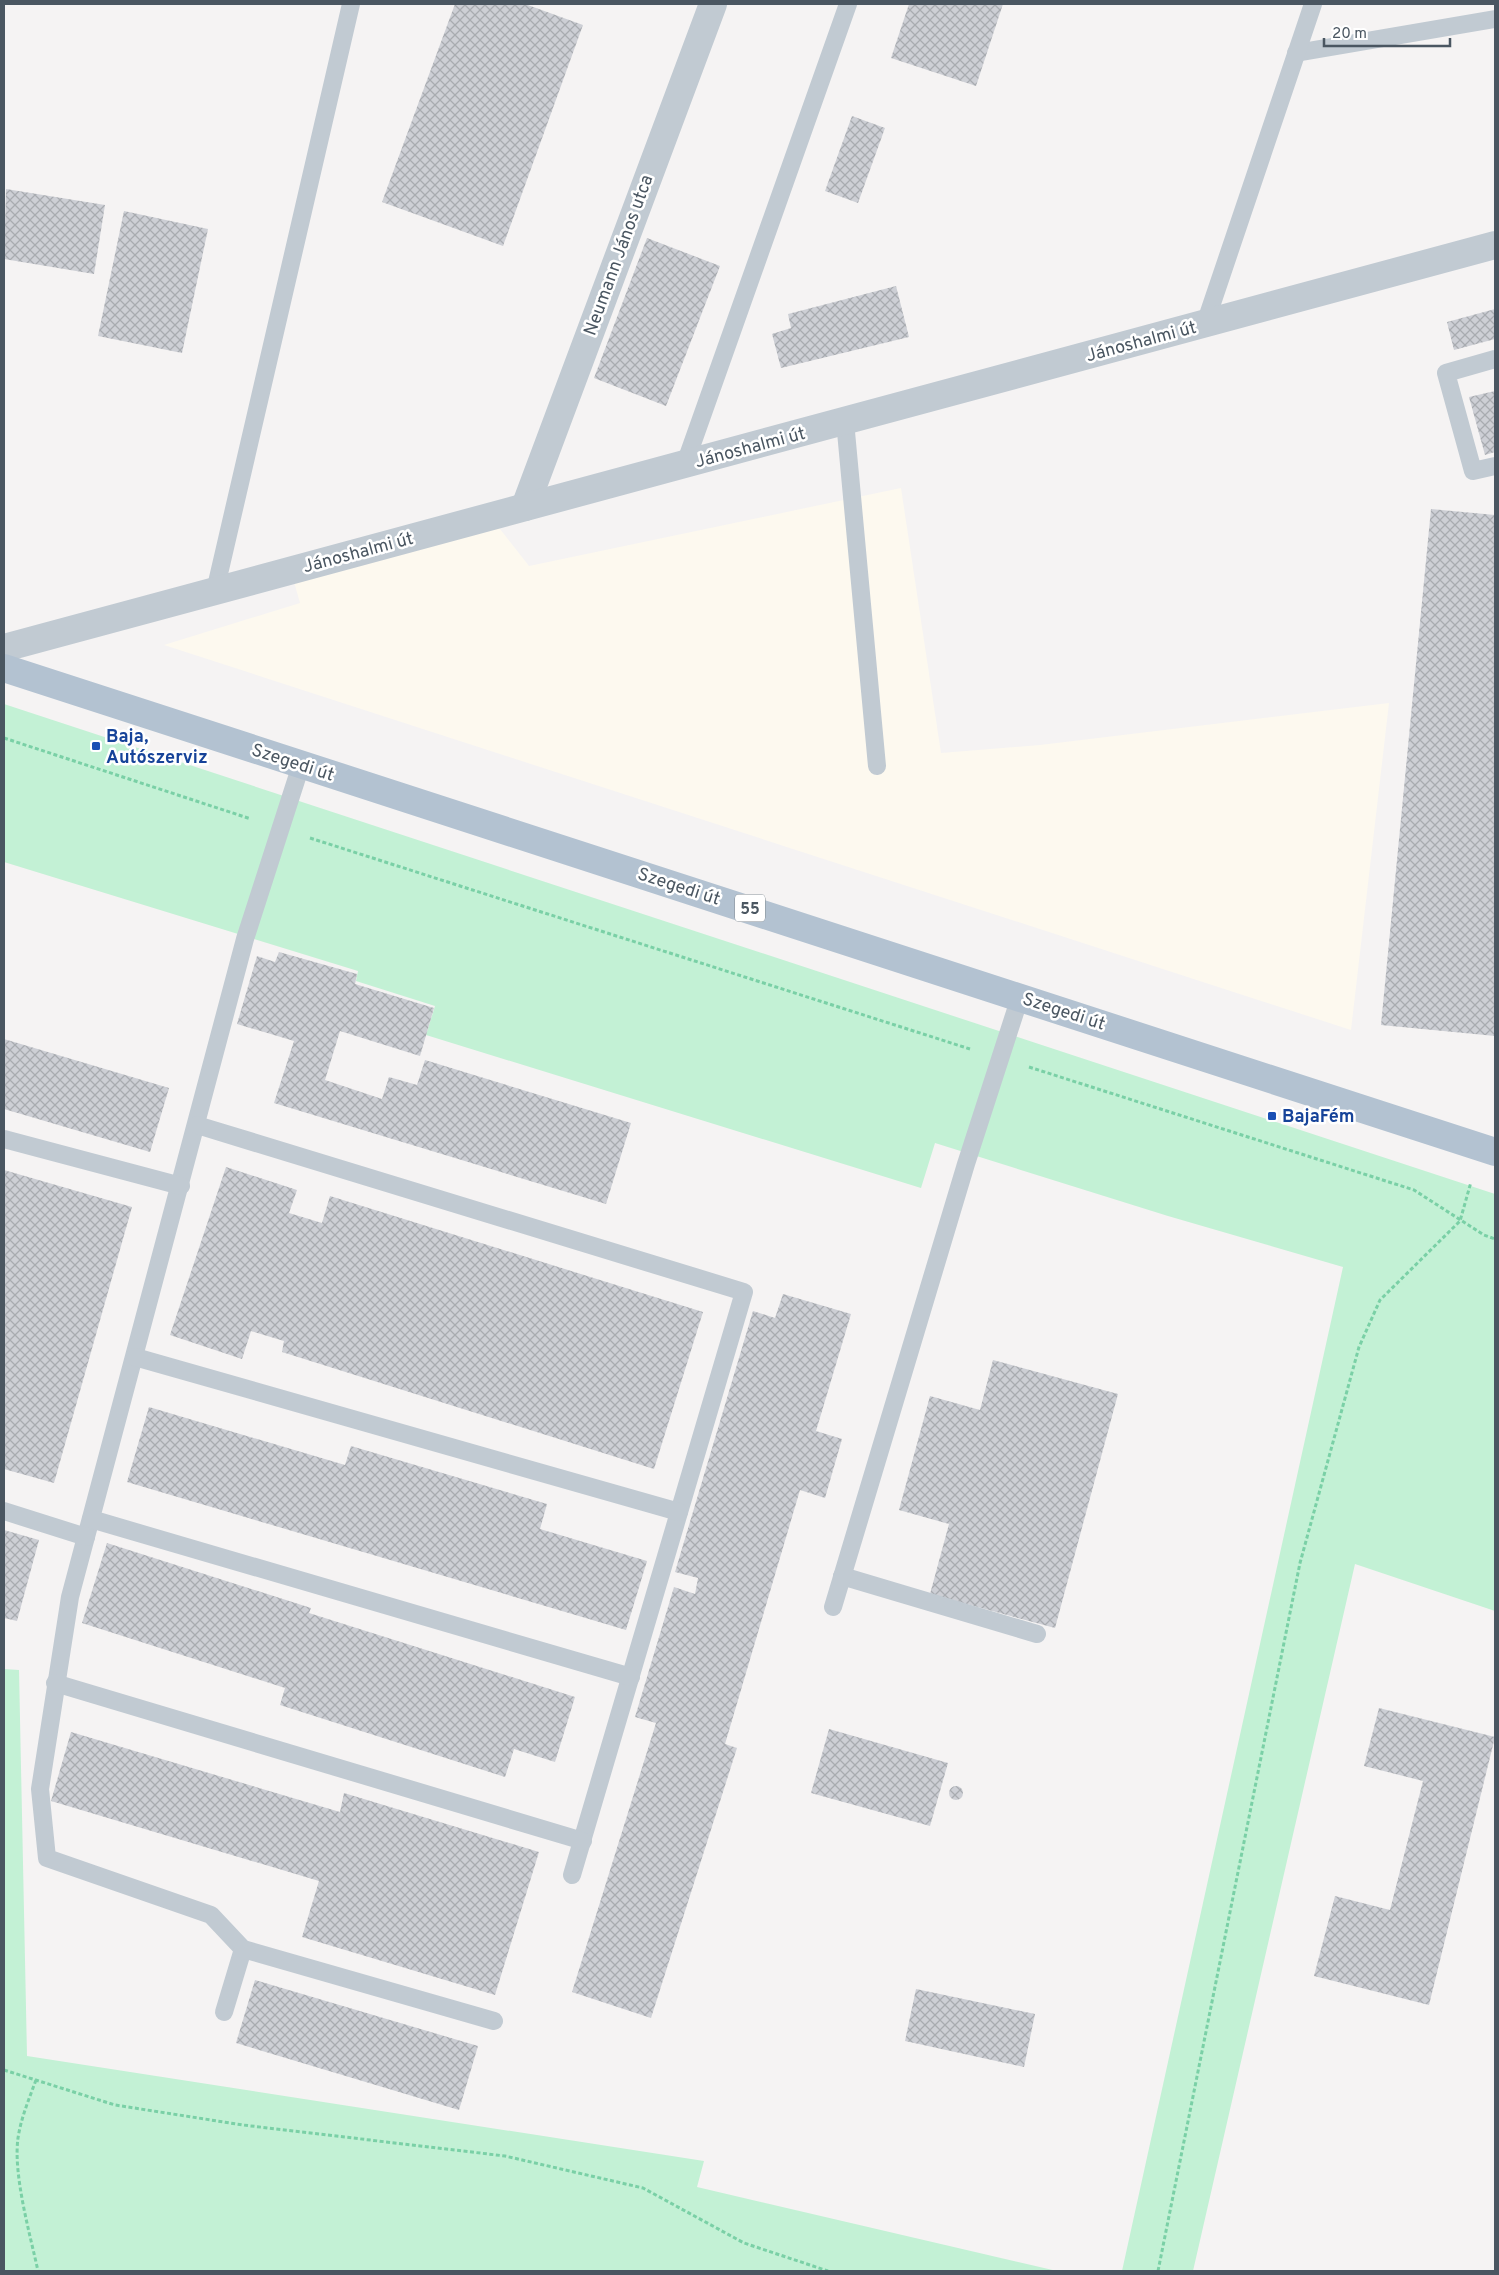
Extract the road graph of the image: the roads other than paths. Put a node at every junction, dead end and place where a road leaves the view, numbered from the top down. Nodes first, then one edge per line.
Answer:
1 (351, 4) edge
2 (713, 4) edge
3 (848, 4) edge
4 (1313, 4) edge
5 (1495, 19) edge
6 (1296, 54) junction
7 (1495, 245) edge
8 (1205, 324) junction
9 (1495, 359) edge
10 (845, 421) junction
11 (685, 464) junction
12 (1495, 466) edge
13 (525, 507) junction
14 (215, 591) junction
15 (4, 648) edge
16 (4, 668) edge
17 (301, 765) junction
18 (877, 766) dead end
19 (1020, 997) junction
20 (197, 1125) junction
21 (4, 1139) edge
22 (1488, 1150) edge
23 (180, 1186) junction
24 (135, 1357) junction
25 (4, 1511) edge
26 (679, 1512) junction
27 (91, 1519) junction
28 (86, 1537) junction
29 (842, 1576) junction
30 (833, 1607) dead end
31 (1037, 1634) dead end
32 (631, 1677) junction
33 (56, 1683) junction
34 (583, 1841) junction
35 (572, 1875) dead end
36 (243, 1949) junction
37 (224, 2012) dead end
38 (494, 2021) dead end

1 - 14 lane
2 - 13 street, Neumann János utca
3 - 11 lane
4 - 6 lane
5 - 6 lane
6 - 8 lane
7 - 8 street, Jánoshalmi út
8 - 10 street, Jánoshalmi út
9 - 12 lane
10 - 11 street, Jánoshalmi út
10 - 18 lane
11 - 13 street, Jánoshalmi út
13 - 14 street, Jánoshalmi út
14 - 15 street, Jánoshalmi út
16 - 17 main road, Szegedi út / 55
17 - 19 main road, Szegedi út / 55
17 - 20 lane
19 - 22 main road, Szegedi út / 55
19 - 29 lane
20 - 23 lane
20 - 26 lane
21 - 23 lane
23 - 24 lane
24 - 26 lane
24 - 27 lane
25 - 28 lane
26 - 32 lane
27 - 28 lane
27 - 32 lane
28 - 33 lane
29 - 30 lane
29 - 31 lane
32 - 34 lane
33 - 34 lane
33 - 36 lane
34 - 35 lane
36 - 37 lane
36 - 38 lane

